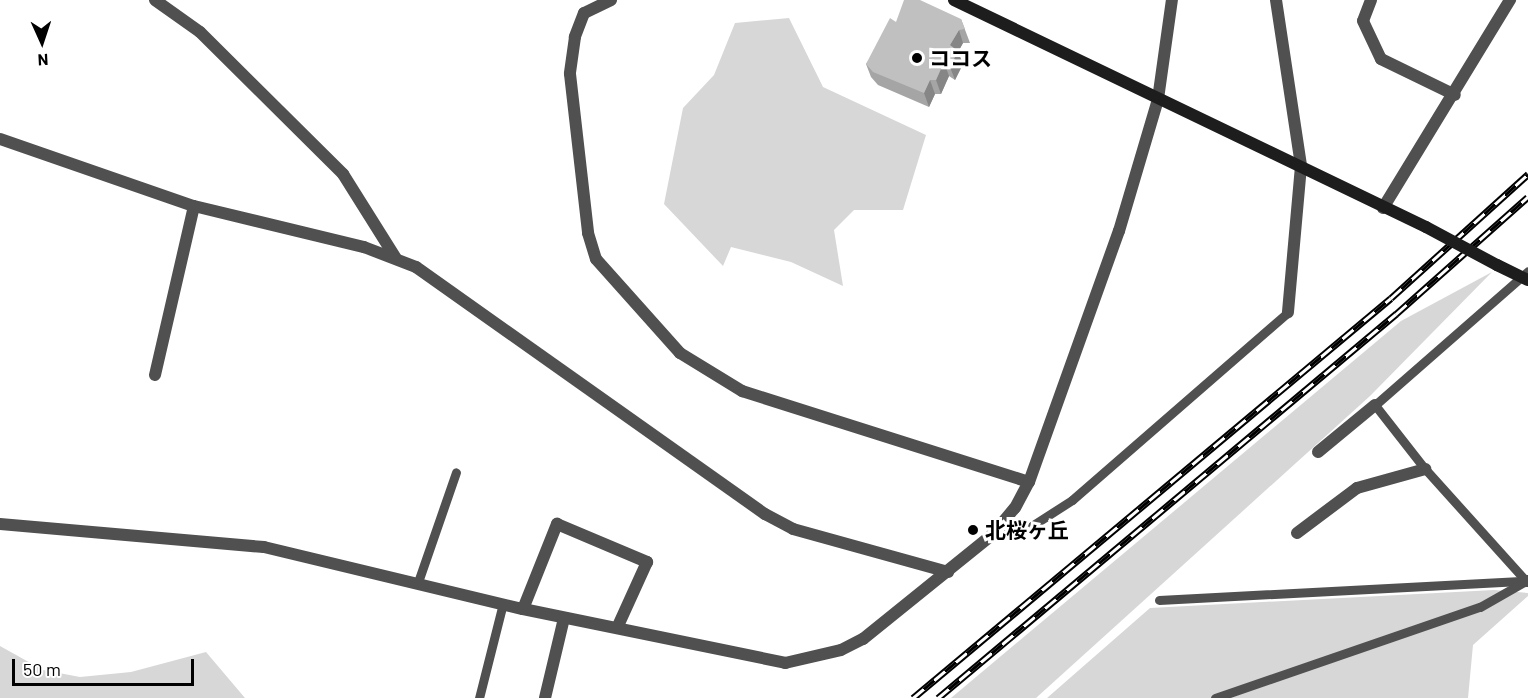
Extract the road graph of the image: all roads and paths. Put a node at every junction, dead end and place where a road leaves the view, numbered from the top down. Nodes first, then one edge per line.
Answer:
1 (156, 0) edge
2 (611, 0) edge
3 (954, 0) edge
4 (1172, 0) edge
5 (1276, 0) edge
6 (1371, 0) edge
7 (1510, 0) edge
8 (1455, 95) junction
9 (1158, 99) junction
10 (0, 139) edge
11 (1300, 166) junction
12 (194, 206) junction
13 (1383, 208) junction
14 (395, 257) junction
15 (1526, 276) edge
16 (1288, 312) joint
17 (155, 375) dead end
18 (1375, 405) junction
19 (1318, 452) dead end
20 (1425, 469) junction
21 (456, 472) dead end
22 (1029, 482) junction
23 (0, 524) edge
24 (1297, 533) dead end
25 (992, 536) junction
26 (948, 572) junction
27 (1527, 581) edge
28 (418, 582) junction
29 (1159, 600) dead end
30 (503, 603) junction
31 (523, 609) junction
32 (564, 618) junction
33 (617, 628) junction
34 (479, 698) edge
35 (545, 698) edge
36 (1215, 698) edge

1 - 14 street
2 - 22 street
3 - 9 street
4 - 9 street
5 - 11 street
6 - 8 street
7 - 8 street
8 - 13 street
9 - 11 street
9 - 22 street
10 - 12 street
11 - 13 street
11 - 16 street
12 - 14 street
12 - 17 street
13 - 15 street, bridge
14 - 26 street
15 - 18 lane
16 - 25 lane
18 - 19 street
18 - 20 lane
20 - 24 street
20 - 27 lane
21 - 28 lane
22 - 25 street
23 - 28 street
25 - 26 street
26 - 33 street
27 - 29 lane
27 - 36 lane
28 - 30 street
30 - 31 street
30 - 34 lane
31 - 32 street
31 - 33 street
32 - 33 street
32 - 35 street

